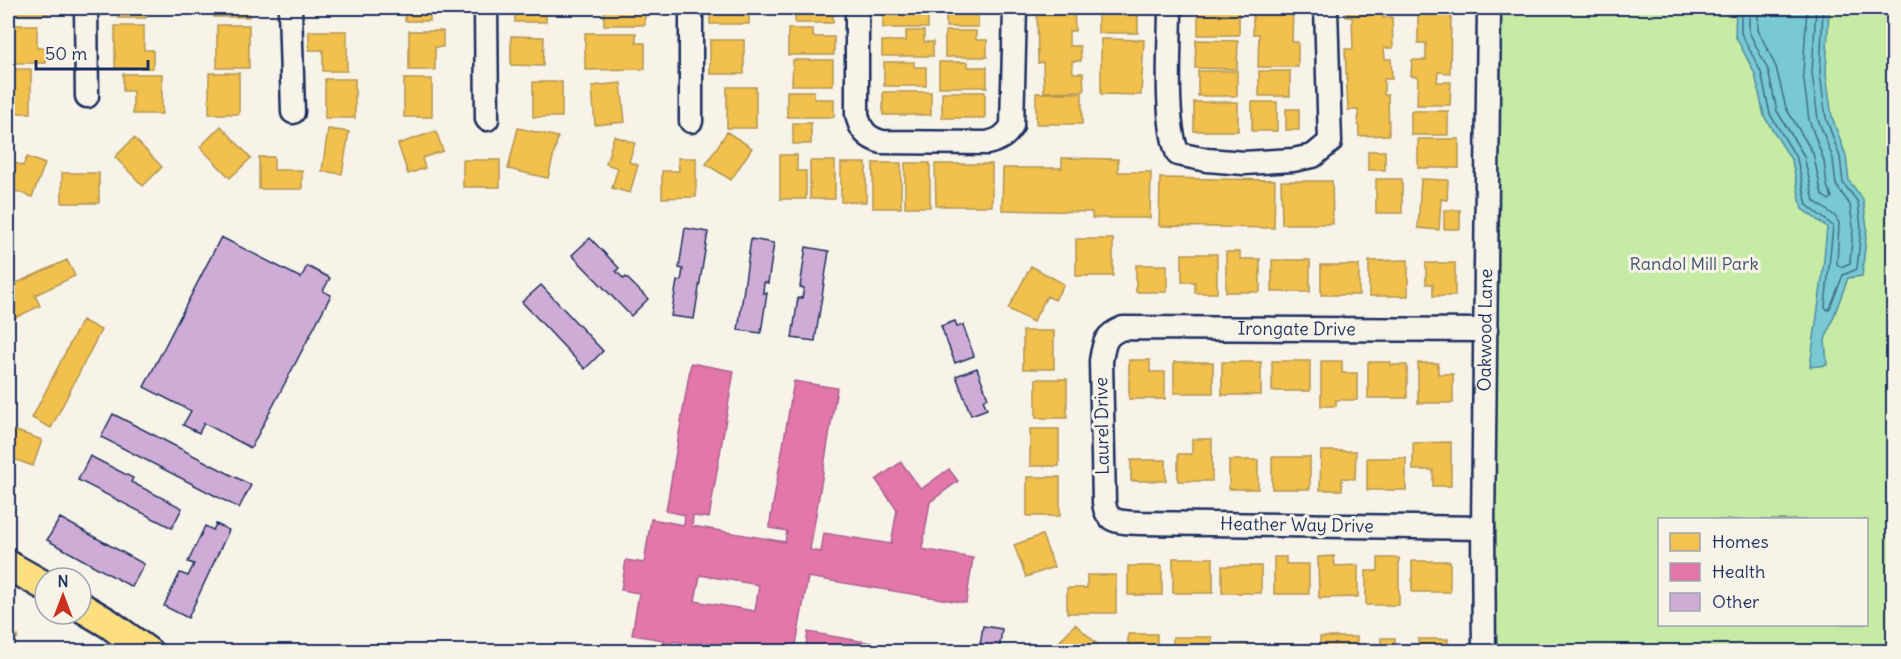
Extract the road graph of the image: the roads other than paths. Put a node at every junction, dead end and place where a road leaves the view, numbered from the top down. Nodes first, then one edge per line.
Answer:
1 (86, 8) edge
2 (290, 8) edge
3 (486, 8) edge
4 (691, 8) edge
5 (857, 8) edge
6 (1015, 8) edge
7 (1170, 8) edge
8 (1326, 8) edge
9 (1489, 8) edge
10 (87, 96) dead end
11 (293, 112) dead end
12 (487, 119) dead end
13 (691, 121) dead end
14 (1486, 330) junction
15 (1110, 333) joint
16 (1111, 519) joint
17 (1483, 528) junction
18 (8, 565) edge
19 (33, 579) edge
20 (93, 614) edge
21 (148, 651) edge
22 (1484, 651) edge

1 - 10 street
2 - 11 street
3 - 12 street
4 - 13 street
5 - 6 street
7 - 8 street
9 - 14 street, Oakwood Lane
14 - 15 street, Irongate Drive
14 - 17 street, Oakwood Lane
15 - 16 street, Laurel Drive
16 - 17 street, Heather Way Drive
17 - 22 street, Oakwood Lane
18 - 19 main road
20 - 21 main road

